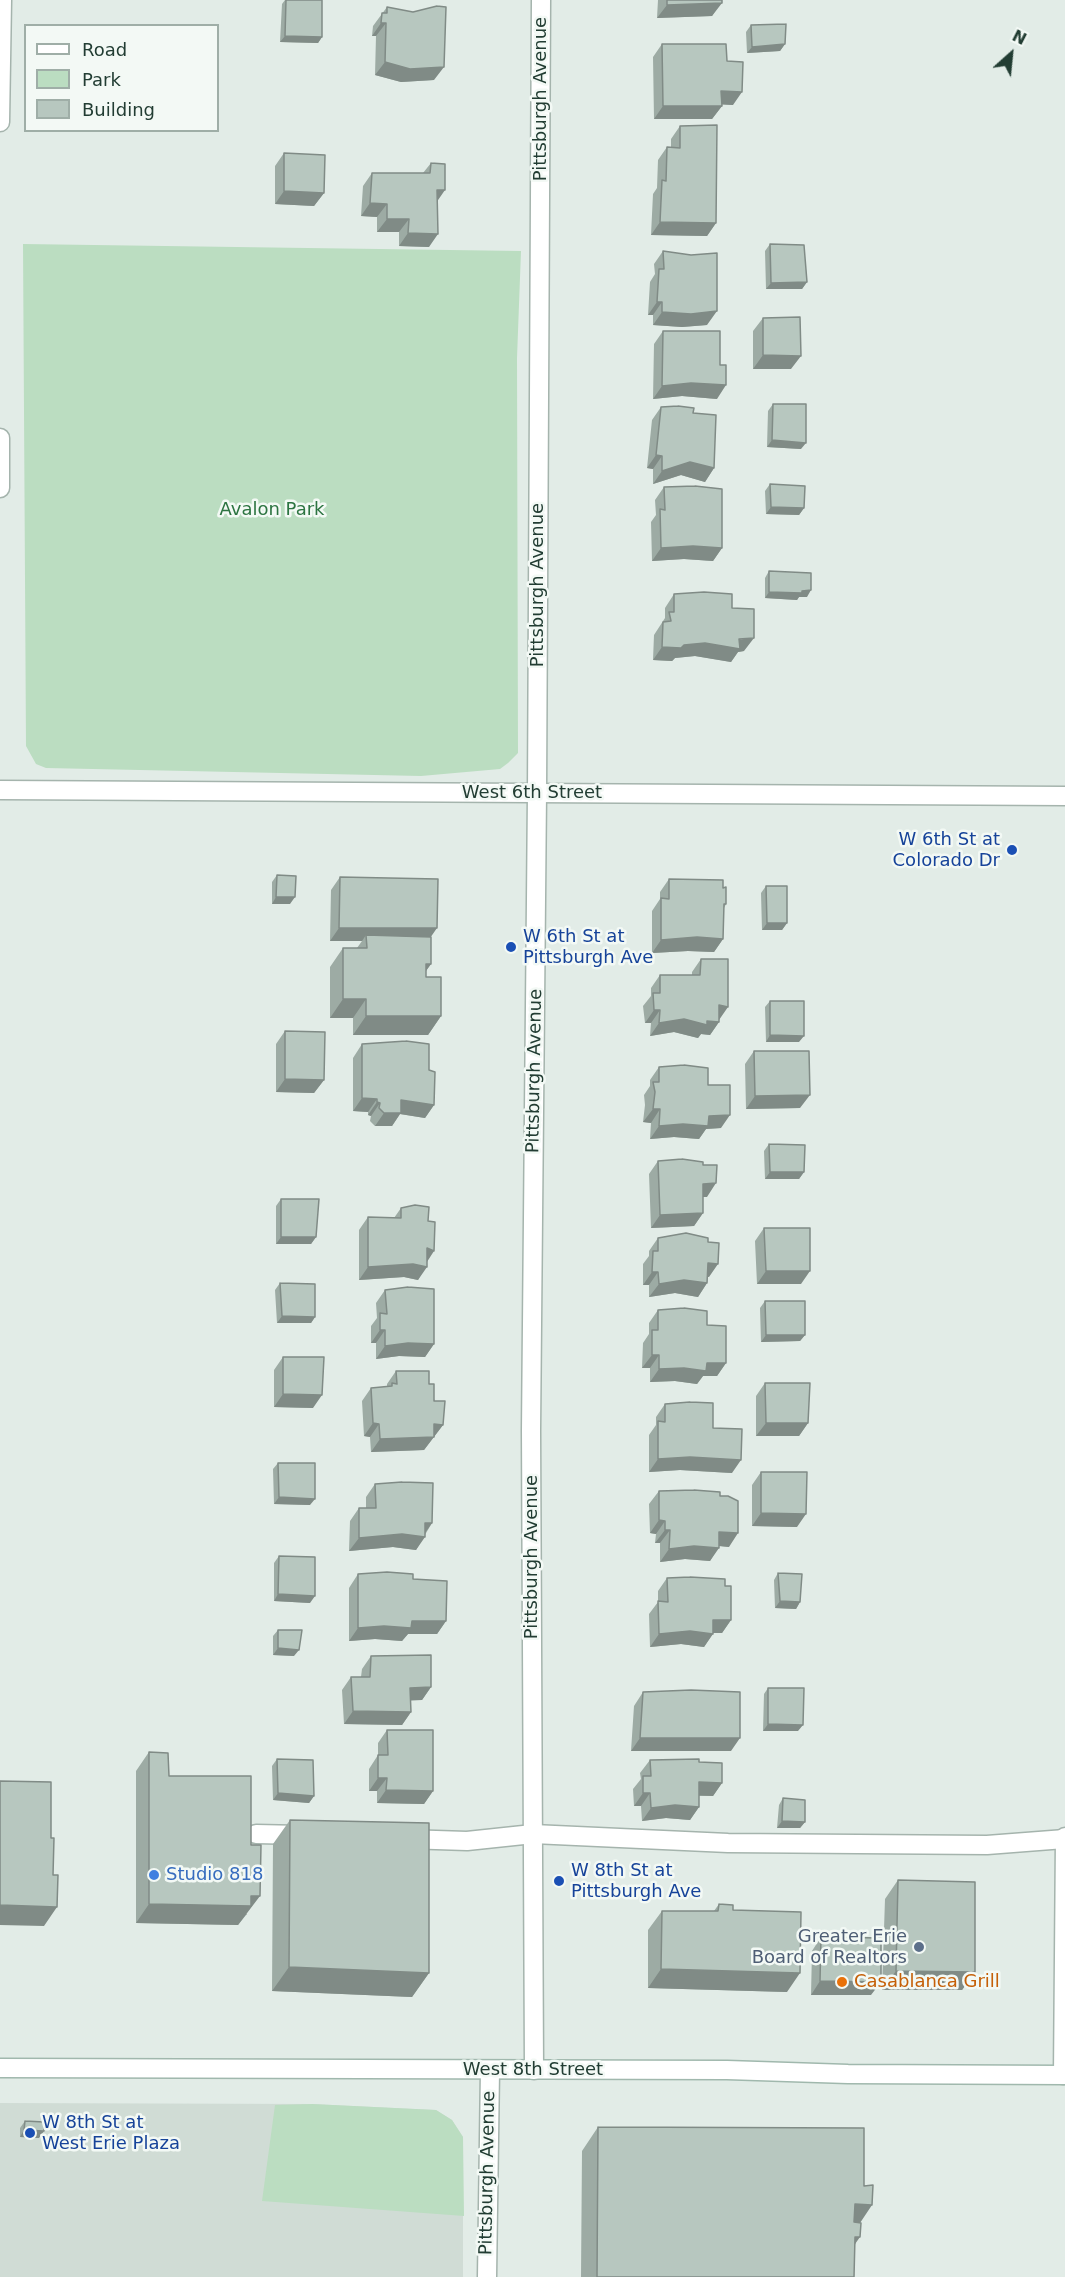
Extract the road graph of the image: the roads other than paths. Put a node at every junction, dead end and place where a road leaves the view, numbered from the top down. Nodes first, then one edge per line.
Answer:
1 (2, 0) edge
2 (541, 0) edge
3 (0, 122) edge
4 (0, 438) edge
5 (0, 488) edge
6 (0, 790) edge
7 (537, 794) junction
8 (1065, 796) edge
9 (256, 1834) dead end
10 (533, 1834) junction
11 (316, 1836) edge
12 (1065, 1838) edge
13 (387, 1839) edge
14 (0, 2068) edge
15 (489, 2070) junction
16 (534, 2070) junction
17 (1064, 2075) edge
18 (487, 2277) edge

1 - 3 street
2 - 7 street, Pittsburgh Avenue
4 - 5 street
6 - 7 street, West 6th Street
7 - 8 street, West 6th Street
7 - 10 street, Pittsburgh Avenue
9 - 11 street
10 - 12 street
10 - 13 street
10 - 16 street, Pittsburgh Avenue
12 - 17 street
14 - 15 street, West 8th Street
15 - 16 street, West 8th Street
15 - 18 street, Pittsburgh Avenue
16 - 17 street, West 8th Street

